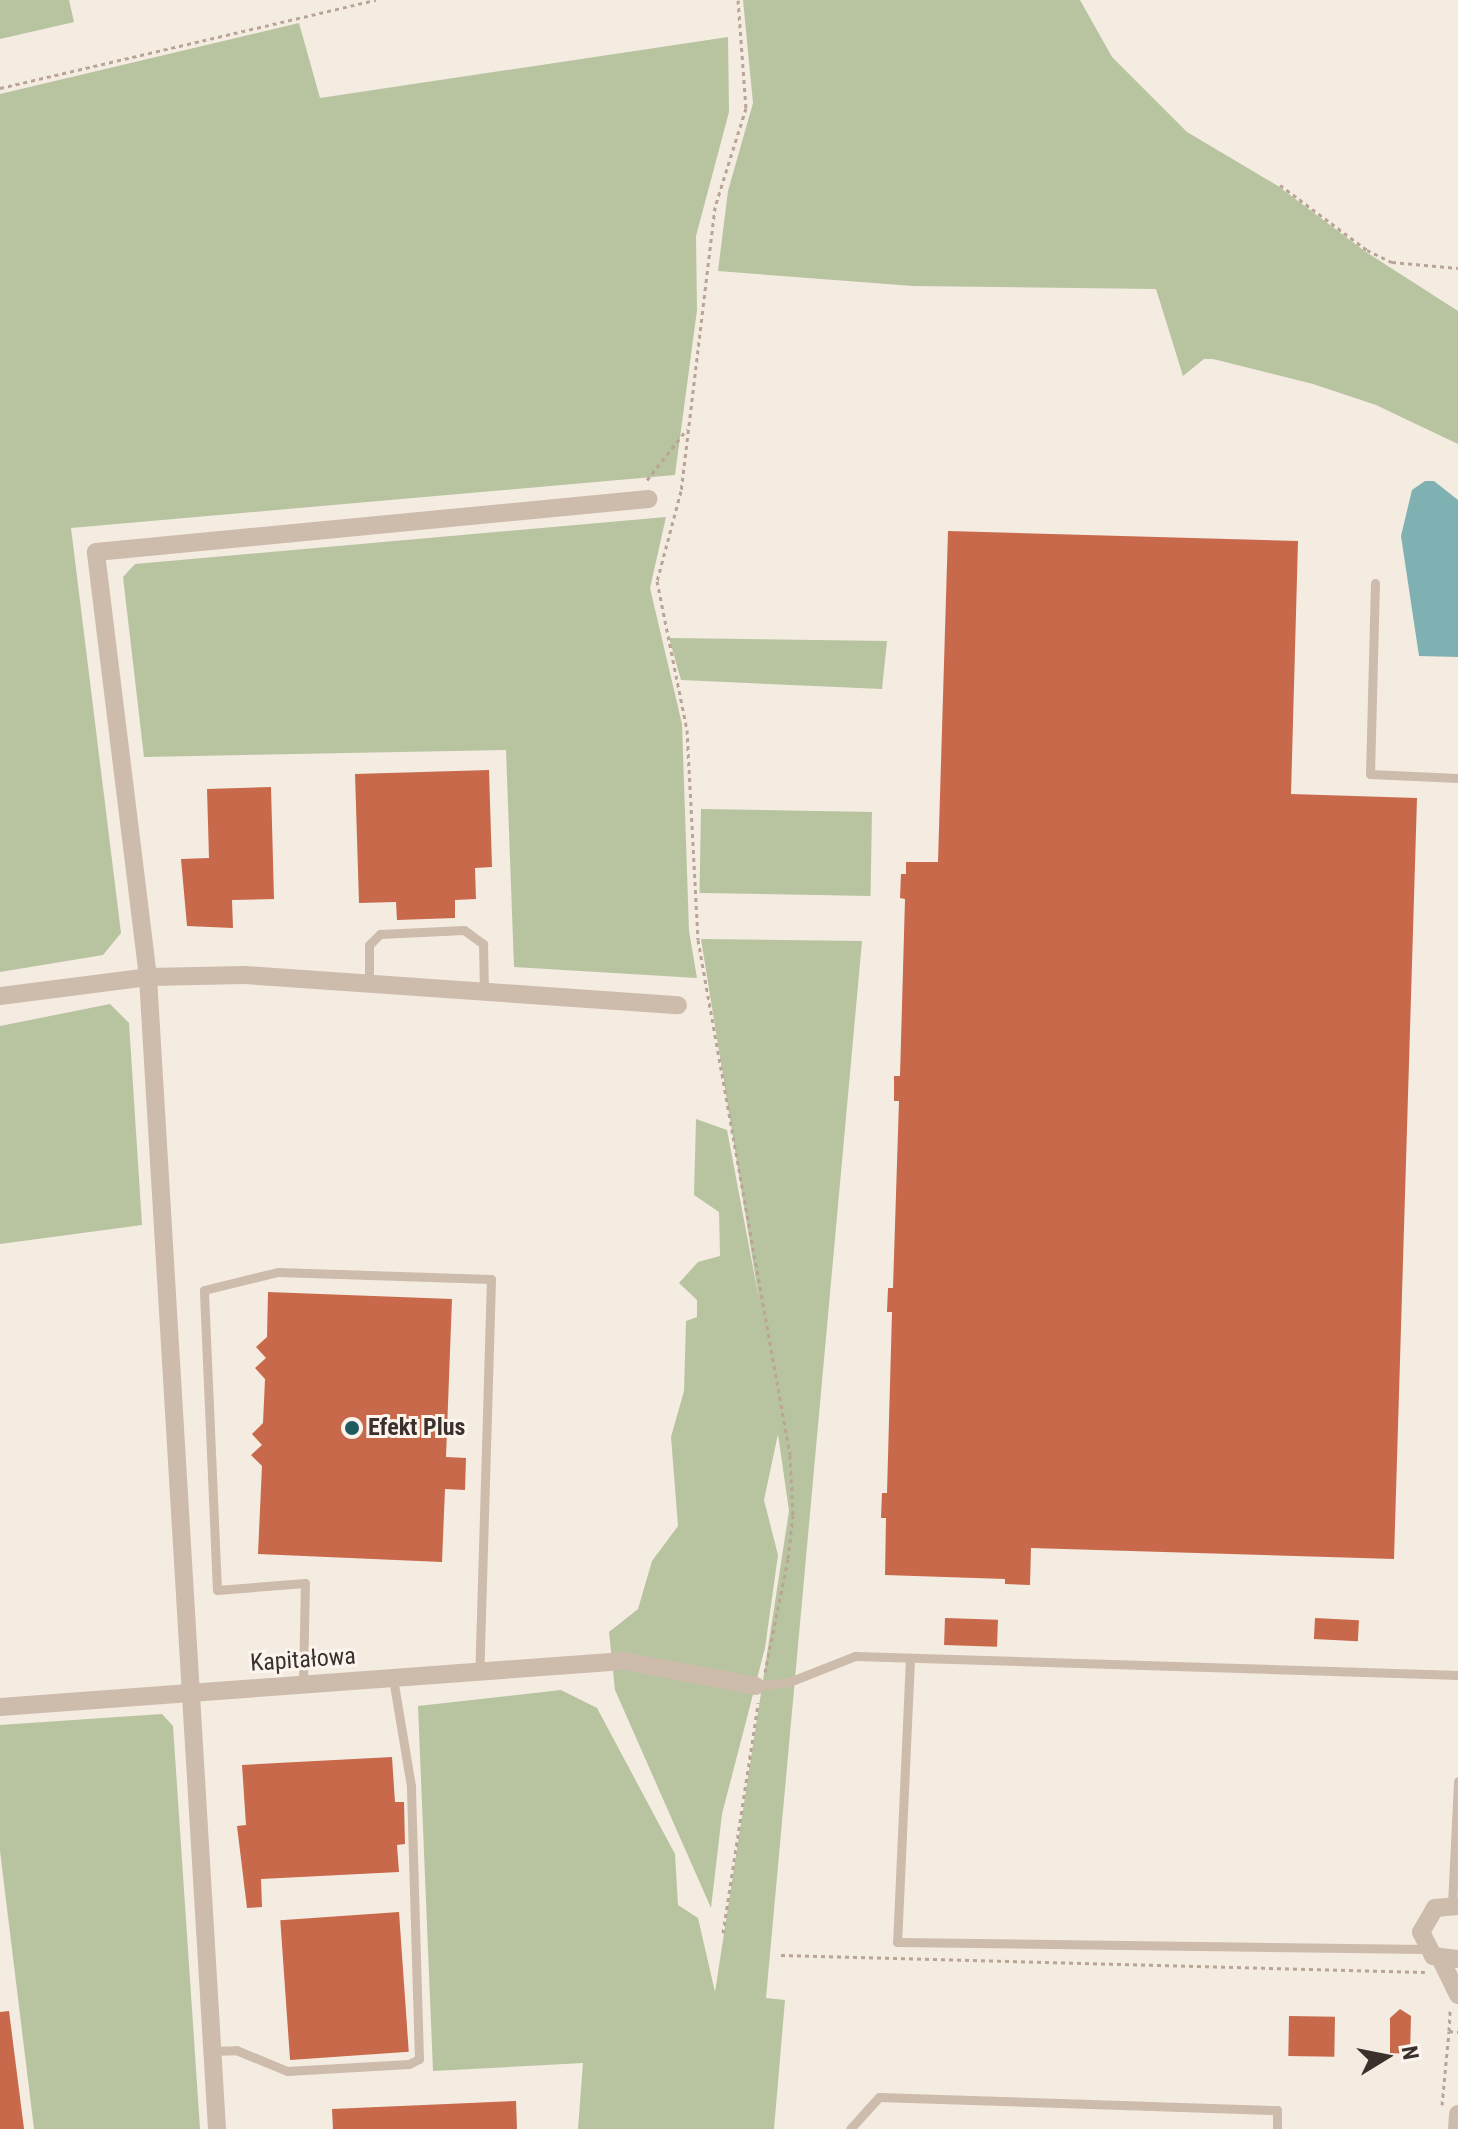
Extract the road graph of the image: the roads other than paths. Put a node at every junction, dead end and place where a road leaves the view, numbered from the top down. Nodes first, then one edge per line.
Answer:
1 (643, 500) road end
2 (1375, 583) dead end
3 (1458, 778) edge
4 (148, 977) junction
5 (369, 982) junction
6 (484, 991) junction
7 (0, 996) edge
8 (678, 1005) dead end
9 (910, 1658) junction
10 (479, 1672) junction
11 (1458, 1675) edge
12 (393, 1678) junction
13 (303, 1684) junction
14 (759, 1686) joint
15 (192, 1693) junction
16 (0, 1707) edge
17 (1458, 1781) edge
18 (1455, 1905) edge
19 (1439, 1960) edge
20 (1454, 1997) edge
21 (212, 2051) junction
22 (1450, 2114) edge
23 (217, 2129) edge
24 (850, 2129) edge
25 (1277, 2129) edge
26 (1457, 2129) edge

1 - 4 street
2 - 3 lane
4 - 5 street
4 - 7 street
4 - 15 street
5 - 6 street
5 - 6 lane
6 - 8 street
9 - 11 lane
9 - 14 lane
9 - 19 lane
10 - 12 street, Kapitałowa
10 - 13 lane
10 - 14 street, Kapitałowa
12 - 13 street, Kapitałowa
12 - 21 lane
13 - 15 street, Kapitałowa
15 - 16 street, Kapitałowa
15 - 21 street
17 - 18 lane
18 - 19 street
19 - 20 street
21 - 23 street
22 - 26 street
24 - 25 lane

